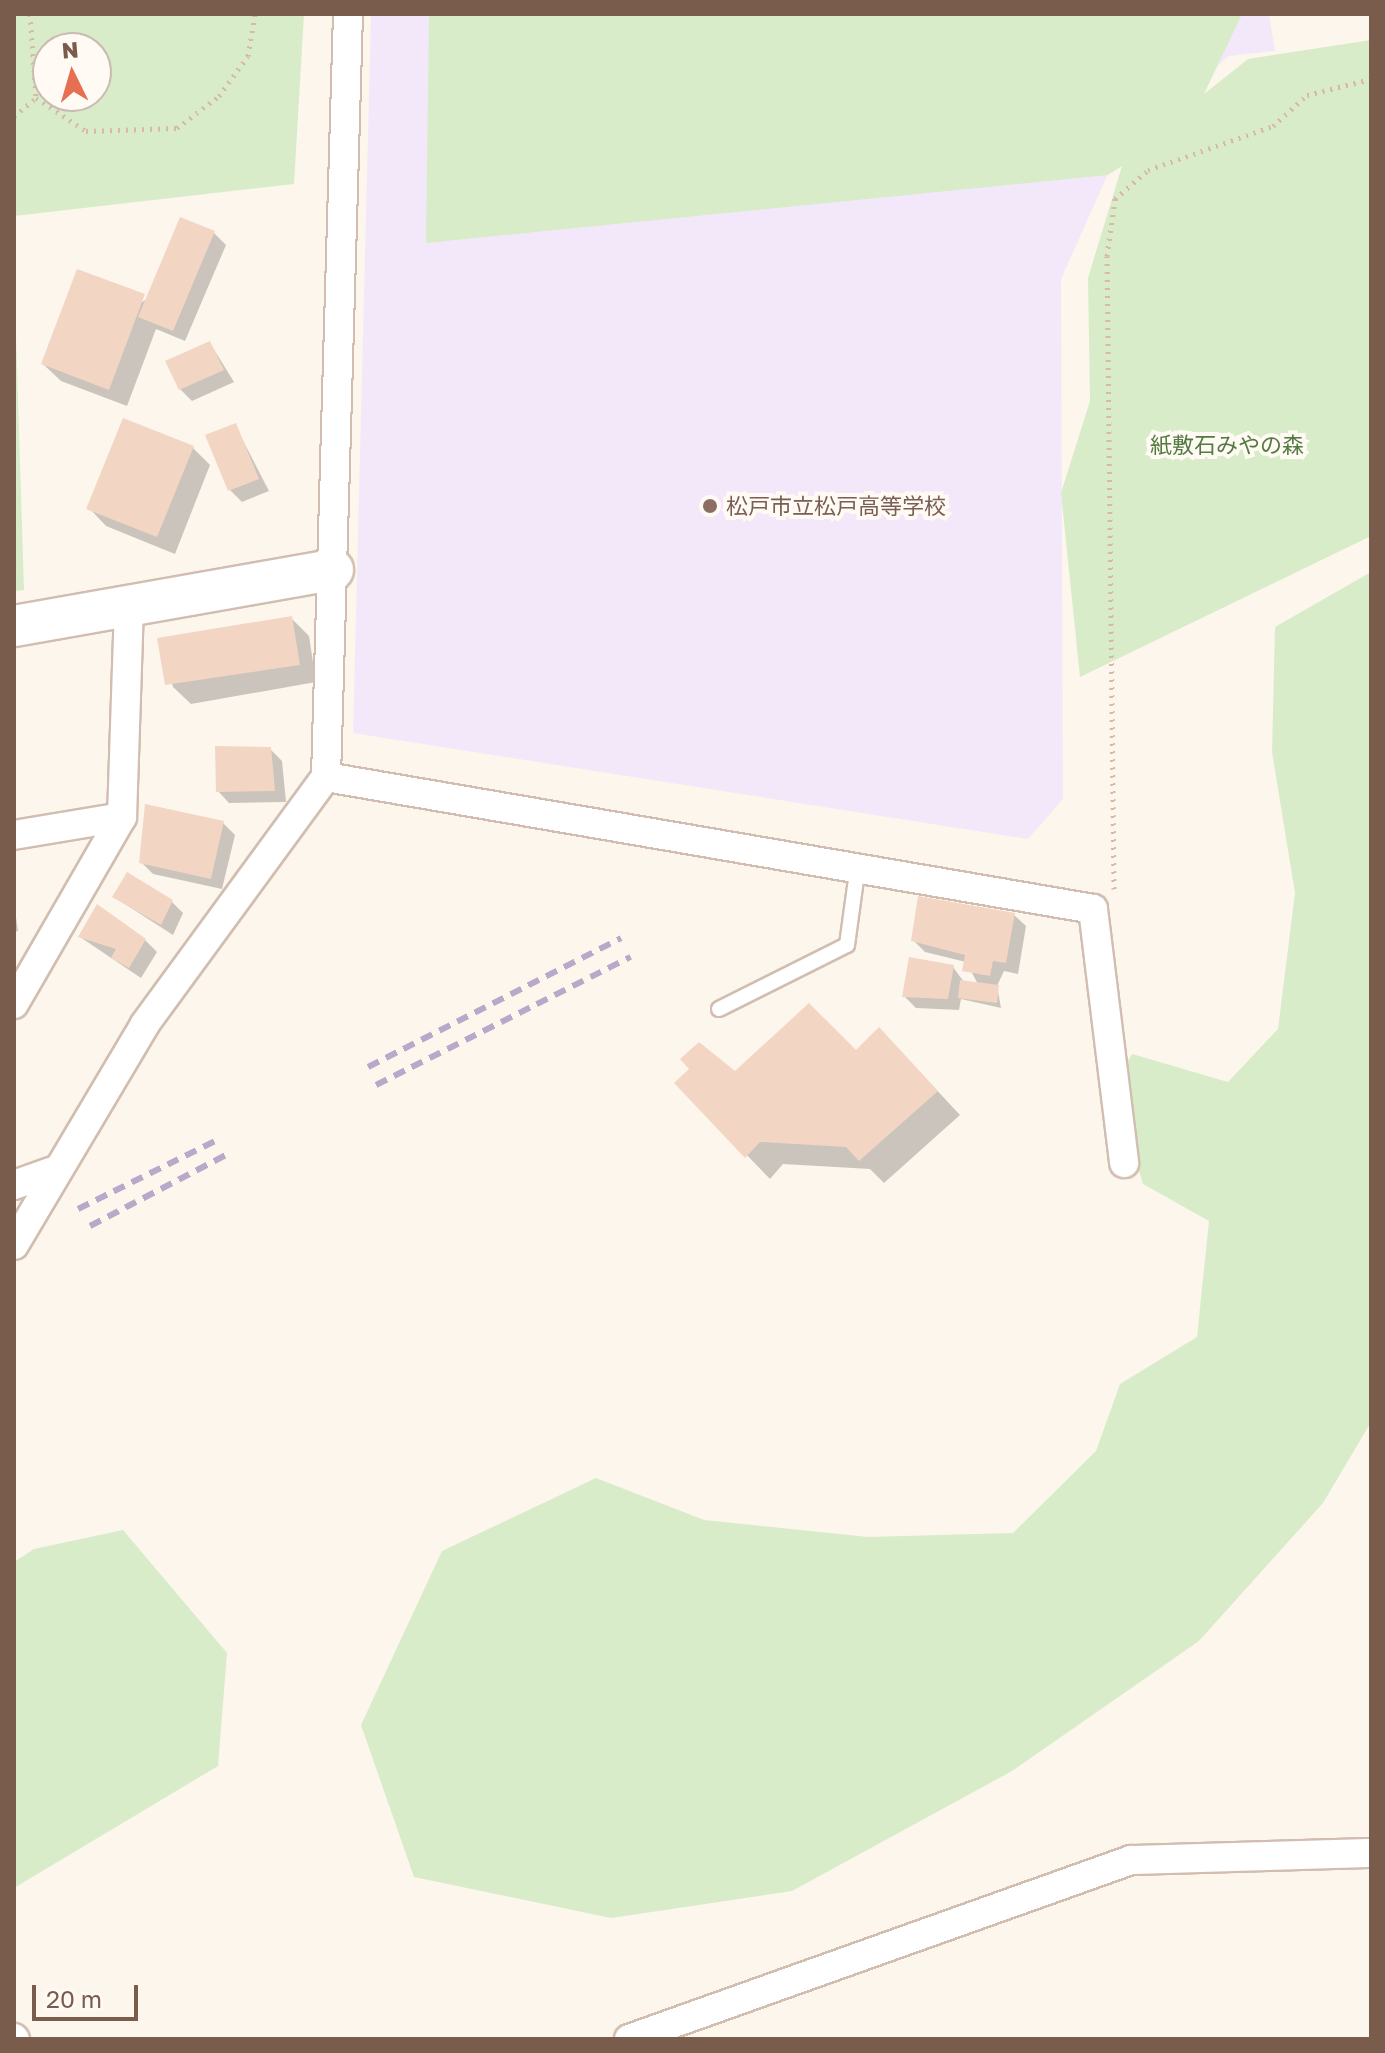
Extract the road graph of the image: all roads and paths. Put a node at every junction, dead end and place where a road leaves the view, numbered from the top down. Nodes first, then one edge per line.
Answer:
1 (30, 14) edge
2 (255, 14) edge
3 (348, 14) edge
4 (32, 42) edge
5 (1371, 79) edge
6 (32, 101) edge
7 (57, 112) edge
8 (14, 116) edge
9 (333, 570) junction
10 (129, 606) junction
11 (14, 626) edge
12 (326, 777) junction
13 (122, 817) junction
14 (14, 835) edge
15 (857, 872) junction
16 (1093, 909) junction
17 (14, 1004) edge
18 (719, 1009) dead end
19 (1124, 1163) dead end
20 (53, 1171) junction
21 (14, 1185) edge
22 (14, 1245) edge
23 (1371, 1853) edge
24 (629, 2039) edge

1 - 4 path
2 - 7 path
3 - 9 street
5 - 16 path
6 - 8 path
9 - 10 street
9 - 12 street
10 - 11 street
10 - 13 street
12 - 15 street
12 - 20 street
13 - 14 street
13 - 17 street
15 - 16 street
15 - 18 lane
16 - 19 street
20 - 21 street
20 - 22 street
23 - 24 street

